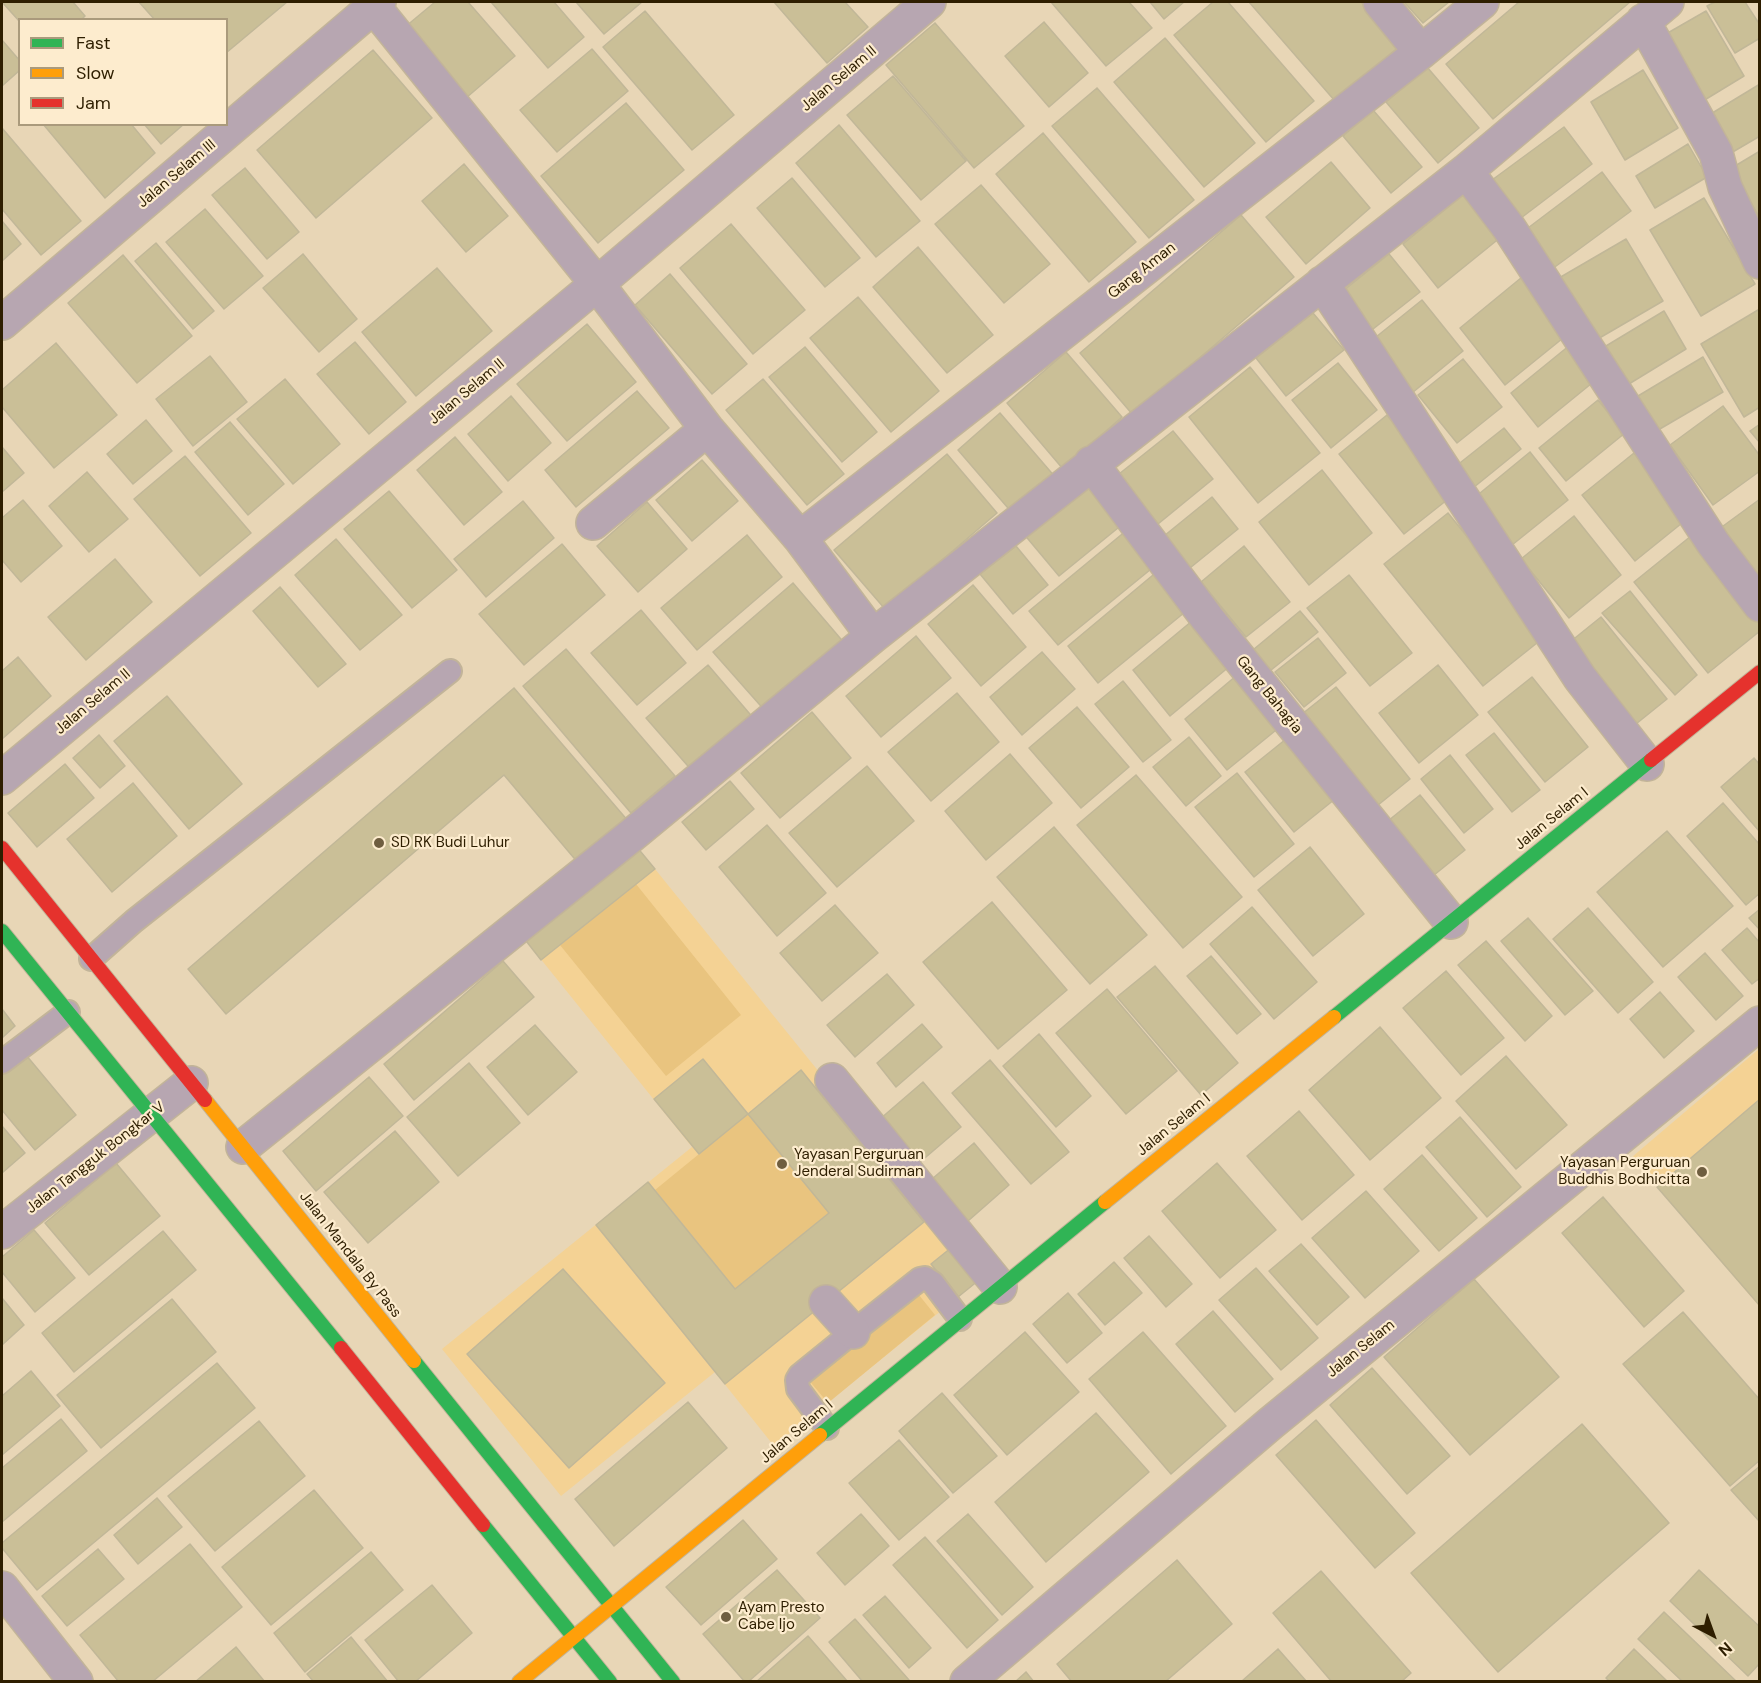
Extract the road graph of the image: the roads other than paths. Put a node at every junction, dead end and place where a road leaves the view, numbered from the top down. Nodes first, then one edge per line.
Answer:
1 (929, 2) edge
2 (1380, 2) edge
3 (1482, 2) edge
4 (374, 3) edge
5 (1655, 11) edge
6 (1421, 52) junction
7 (1466, 171) junction
8 (1760, 262) edge
9 (1322, 283) junction
10 (597, 284) junction
11 (2, 323) edge
12 (707, 429) junction
13 (1091, 463) junction
14 (593, 523) dead end
15 (800, 538) junction
16 (1760, 605) edge
17 (873, 636) junction
18 (450, 671) dead end
19 (1760, 672) edge
20 (1647, 764) junction
21 (2, 778) edge
22 (2, 848) edge
23 (1451, 922) junction
24 (2, 931) edge
25 (91, 959) junction
26 (68, 1012) junction
27 (1759, 1024) edge
28 (2, 1062) edge
29 (832, 1080) dead end
30 (191, 1083) junction
31 (152, 1114) junction
32 (243, 1147) junction
33 (2, 1232) edge
34 (1000, 1287) junction
35 (826, 1302) dead end
36 (960, 1319) junction
37 (852, 1332) junction
38 (827, 1428) junction
39 (2, 1588) edge
40 (613, 1607) junction
41 (574, 1638) junction
42 (76, 1682) edge
43 (519, 1682) edge
44 (609, 1682) edge
45 (673, 1682) edge
46 (967, 1682) edge

1 - 10 street, Jalan Selam II
2 - 6 street
3 - 6 street, Gang Aman
4 - 10 street
4 - 11 street, Jalan Selam III
5 - 7 street
5 - 8 street
6 - 15 street, Gang Aman
7 - 9 street
7 - 16 street
9 - 13 street
9 - 20 street
10 - 12 street
10 - 21 street, Jalan Selam II
12 - 14 street
12 - 15 street
13 - 17 street
13 - 23 street, Gang Bahagia
15 - 17 street
17 - 32 street
18 - 25 lane
19 - 20 street, Jalan Selam I
20 - 23 street, Jalan Selam I
22 - 25 street, Jalan Mandala By Pass
23 - 34 street, Jalan Selam I
24 - 26 street
25 - 30 street, Jalan Mandala By Pass
26 - 28 lane
26 - 31 street
27 - 46 street, Jalan Selam
29 - 34 street
30 - 31 street, Jalan Tangguk Bongkar V
30 - 32 street, Jalan Mandala By Pass
31 - 33 street, Jalan Tangguk Bongkar V
31 - 41 street
32 - 40 street, Jalan Mandala By Pass
34 - 36 street, Jalan Selam I
35 - 37 street
36 - 37 lane
36 - 38 street, Jalan Selam I
37 - 38 lane
38 - 40 street, Jalan Selam I
39 - 42 street
40 - 41 street, Jalan Selam I
40 - 45 street, Jalan Mandala By Pass
41 - 43 street, Jalan Selam I
41 - 44 street

